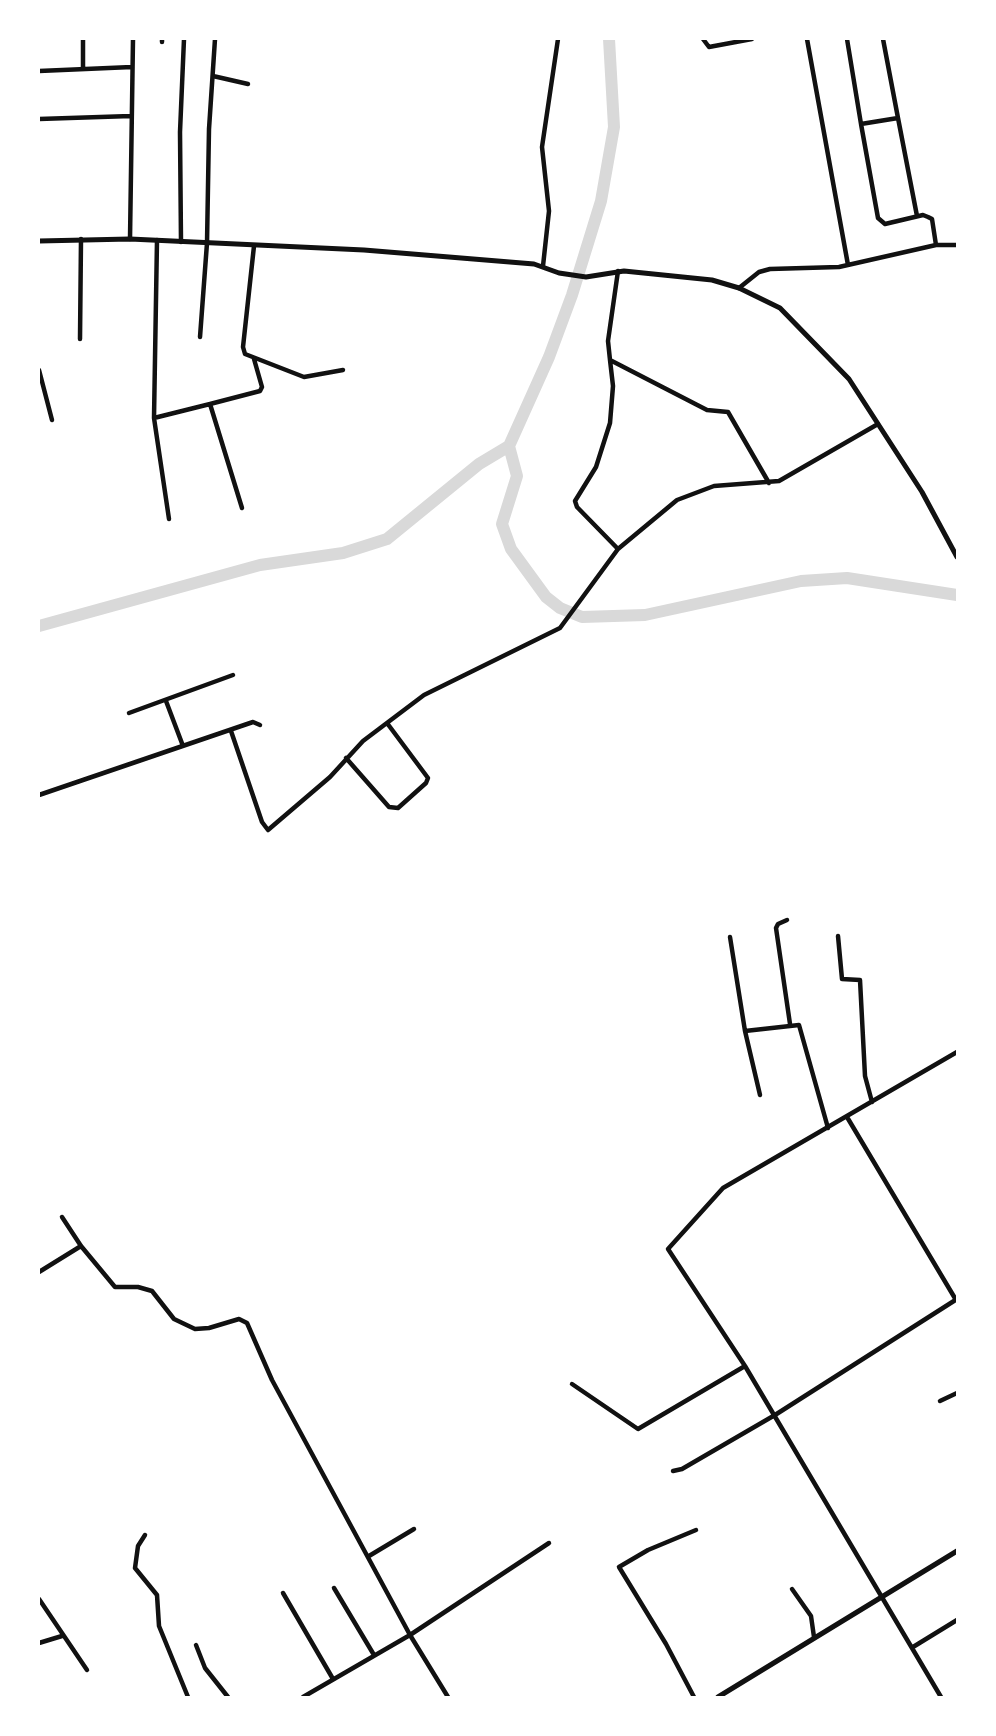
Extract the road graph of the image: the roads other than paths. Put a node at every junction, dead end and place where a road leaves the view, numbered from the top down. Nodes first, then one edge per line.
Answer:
1 (83, 39) edge
2 (133, 39) edge
3 (184, 39) edge
4 (215, 39) edge
5 (558, 39) edge
6 (703, 39) edge
7 (752, 39) edge
8 (807, 39) edge
9 (848, 39) edge
10 (883, 39) edge
11 (132, 67) junction
12 (83, 69) junction
13 (39, 71) edge
14 (213, 76) junction
15 (248, 84) dead end
16 (131, 116) junction
17 (898, 118) junction
18 (39, 119) edge
19 (861, 124) junction
20 (917, 216) junction
21 (81, 239) junction
22 (130, 239) junction
23 (157, 240) junction
24 (39, 241) edge
25 (181, 242) junction
26 (207, 243) junction
27 (936, 245) junction
28 (957, 245) edge
29 (254, 246) junction
30 (848, 265) junction
31 (543, 266) junction
32 (618, 271) junction
33 (739, 288) junction
34 (200, 337) dead end
35 (80, 339) dead end
36 (254, 358) junction
37 (609, 360) junction
38 (39, 370) edge
39 (343, 370) dead end
40 (210, 404) junction
41 (154, 418) junction
42 (52, 420) dead end
43 (878, 424) junction
44 (769, 483) junction
45 (242, 508) dead end
46 (169, 519) dead end
47 (618, 549) junction
48 (957, 557) edge
49 (233, 675) dead end
50 (166, 700) junction
51 (129, 713) dead end
52 (387, 723) junction
53 (260, 725) dead end
54 (231, 731) junction
55 (183, 746) junction
56 (346, 758) junction
57 (39, 795) edge
58 (787, 920) dead end
59 (838, 936) dead end
60 (730, 937) dead end
61 (790, 1024) junction
62 (745, 1031) junction
63 (957, 1052) edge
64 (760, 1095) dead end
65 (872, 1102) junction
66 (847, 1117) junction
67 (828, 1128) junction
68 (62, 1217) dead end
69 (81, 1246) junction
70 (39, 1272) edge
71 (957, 1300) edge
72 (745, 1366) junction
73 (572, 1384) dead end
74 (957, 1393) edge
75 (940, 1401) dead end
76 (775, 1415) junction
77 (673, 1472) dead end
78 (414, 1529) dead end
79 (696, 1530) dead end
80 (145, 1535) dead end
81 (549, 1543) dead end
82 (957, 1551) edge
83 (369, 1556) junction
84 (334, 1588) dead end
85 (792, 1588) dead end
86 (283, 1593) dead end
87 (882, 1596) junction
88 (40, 1602) edge
89 (957, 1620) edge
90 (410, 1635) junction
91 (62, 1636) junction
92 (814, 1637) junction
93 (39, 1643) edge
94 (196, 1645) dead end
95 (913, 1647) junction
96 (374, 1654) junction
97 (87, 1670) dead end
98 (333, 1679) junction
99 (188, 1697) edge
100 (228, 1697) edge
101 (303, 1697) edge
102 (448, 1697) edge
103 (694, 1697) edge
104 (718, 1697) edge
105 (942, 1697) edge

1 - 12 street
2 - 11 street
3 - 25 street
4 - 14 street
5 - 31 street
6 - 7 street
8 - 30 street
9 - 19 street
10 - 17 street
11 - 12 street
11 - 16 street
12 - 13 street
14 - 15 street
14 - 26 street
16 - 18 street
16 - 22 street
17 - 19 street
17 - 20 street
19 - 20 street
20 - 27 street
21 - 22 street
21 - 24 street
21 - 35 street
22 - 23 street
23 - 25 street
23 - 41 street
25 - 26 street
26 - 29 street
26 - 34 street
27 - 28 street
27 - 30 street
29 - 31 street
29 - 36 street
30 - 33 street
31 - 32 street
32 - 33 street
32 - 37 street
33 - 43 street
36 - 39 street
36 - 40 street
37 - 44 street
37 - 47 street
38 - 42 street
40 - 41 street
40 - 45 street
41 - 46 street
43 - 44 street
43 - 48 street
44 - 47 street
47 - 52 street
49 - 50 street
50 - 51 street
50 - 55 street
52 - 56 street
52 - 56 street
53 - 54 street
54 - 55 street
54 - 56 street
55 - 57 street
58 - 61 street
59 - 65 street
60 - 62 street
61 - 62 street
61 - 67 street
62 - 64 street
63 - 65 street
65 - 66 street
66 - 67 street
66 - 71 street
67 - 72 street
68 - 69 street
69 - 70 street
69 - 83 street
71 - 76 street
72 - 73 street
72 - 76 street
74 - 75 street
76 - 77 street
76 - 87 street
78 - 83 street
79 - 103 street
80 - 99 street
81 - 90 street
82 - 87 street
83 - 90 street
84 - 96 street
85 - 92 street
86 - 98 street
87 - 92 street
87 - 95 street
88 - 91 street
89 - 95 street
90 - 96 street
90 - 102 street
91 - 93 street
91 - 97 street
92 - 104 street
94 - 100 street
95 - 105 street
96 - 98 street
98 - 101 street

